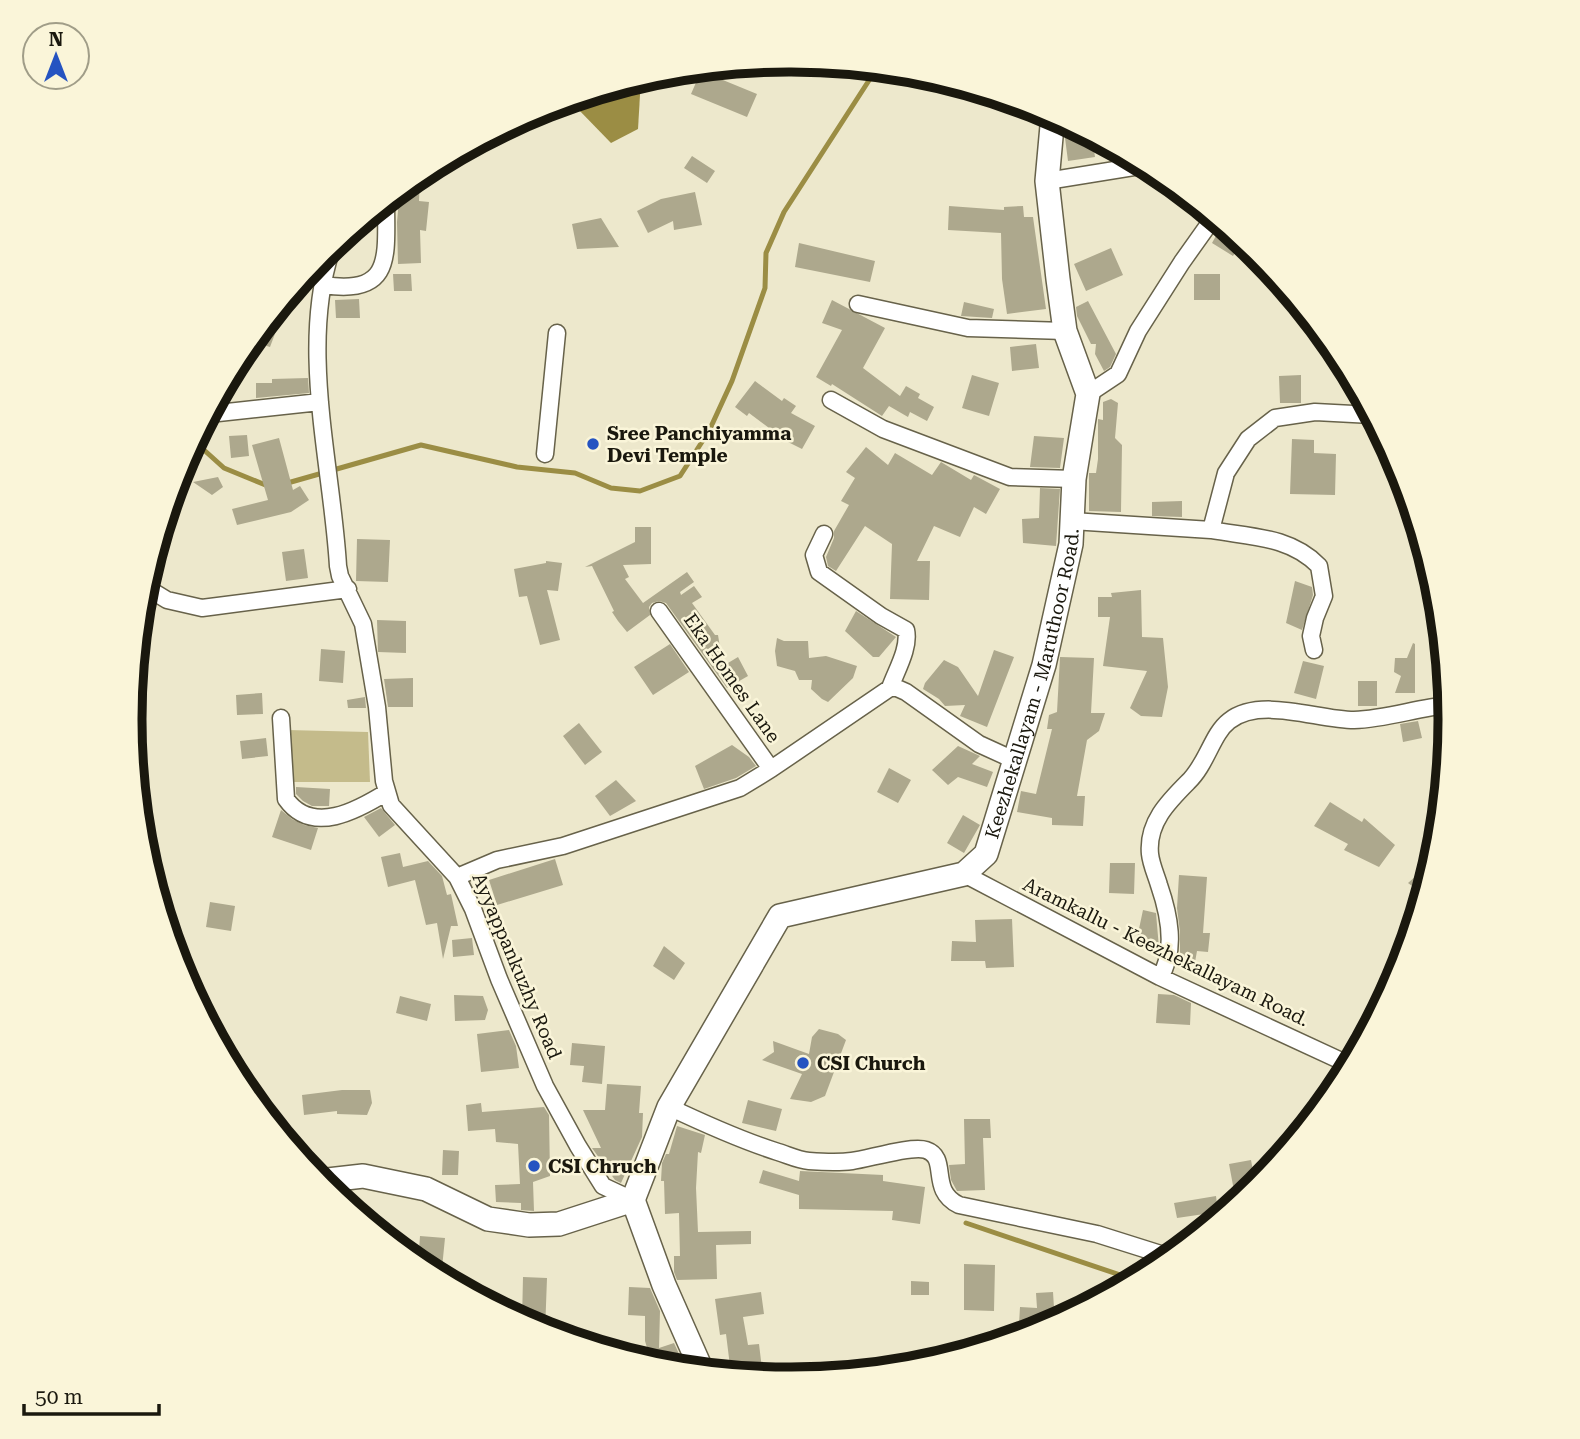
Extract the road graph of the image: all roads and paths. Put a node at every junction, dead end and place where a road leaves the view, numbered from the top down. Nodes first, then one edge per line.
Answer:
1 (1052, 128) edge
2 (1128, 168) edge
3 (1047, 181) junction
4 (386, 214) edge
5 (1209, 225) edge
6 (328, 265) edge
7 (324, 285) junction
8 (858, 304) dead end
9 (1065, 331) junction
10 (557, 333) dead end
11 (1088, 394) junction
12 (831, 400) dead end
13 (320, 402) junction
14 (220, 413) edge
15 (1361, 414) edge
16 (545, 454) dead end
17 (1074, 479) junction
18 (1072, 521) junction
19 (1211, 530) junction
20 (824, 534) dead end
21 (348, 589) junction
22 (155, 593) edge
23 (659, 611) dead end
24 (1314, 650) dead end
25 (890, 688) junction
26 (1437, 707) edge
27 (281, 718) dead end
28 (1014, 760) junction
29 (771, 769) junction
30 (387, 792) junction
31 (964, 874) junction
32 (457, 877) junction
33 (1160, 977) junction
34 (1340, 1061) edge
35 (668, 1107) junction
36 (333, 1179) edge
37 (633, 1200) junction
38 (1157, 1253) edge
39 (697, 1361) edge

1 - 3 street, Keezhekallayam - Maruthoor Road.
2 - 3 street
3 - 9 street, Keezhekallayam - Maruthoor Road.
4 - 7 street
5 - 11 street
6 - 7 street, Ayyappankuzhy Road
7 - 13 street, Ayyappankuzhy Road
8 - 9 street
9 - 11 street, Keezhekallayam - Maruthoor Road.
10 - 16 street
11 - 17 street, Keezhekallayam - Maruthoor Road.
12 - 17 street
13 - 14 street
13 - 21 street, Ayyappankuzhy Road
15 - 19 street
17 - 18 street, Keezhekallayam - Maruthoor Road.
18 - 19 street
18 - 28 street, Keezhekallayam - Maruthoor Road.
19 - 24 street
20 - 25 street
21 - 22 street
21 - 30 street, Ayyappankuzhy Road
23 - 29 street, Eka Homes Lane
25 - 28 street
25 - 29 street
26 - 33 street
27 - 30 street
28 - 31 street, Keezhekallayam - Maruthoor Road.
29 - 32 street
30 - 32 street, Ayyappankuzhy Road
31 - 33 street, Aramkallu - Keezhekallayam Road.
31 - 35 street
32 - 37 street, Ayyappankuzhy Road
33 - 34 street, Aramkallu - Keezhekallayam Road.
35 - 37 street
35 - 38 street
36 - 37 street
37 - 39 street

